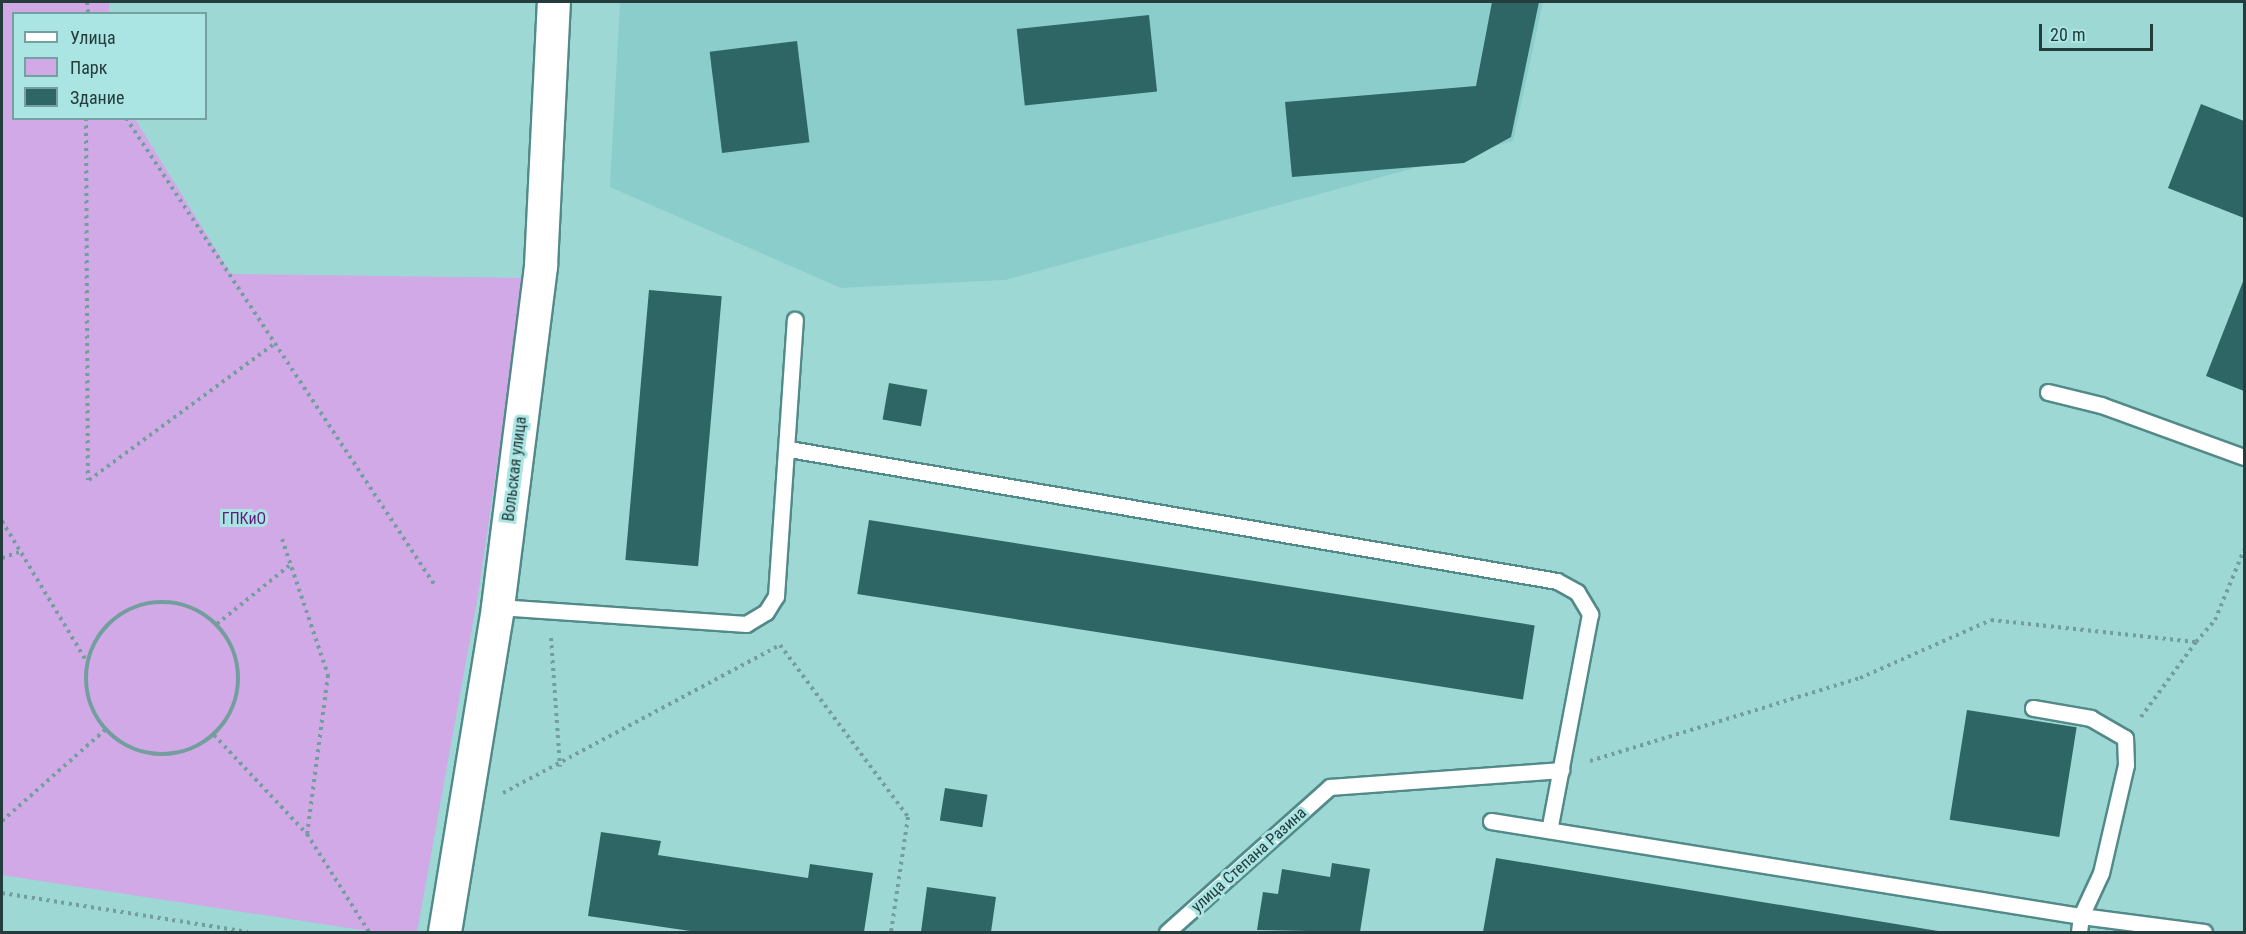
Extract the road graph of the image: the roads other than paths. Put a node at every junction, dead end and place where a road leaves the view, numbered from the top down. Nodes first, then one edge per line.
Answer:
1 (554, 2) edge
2 (795, 320) dead end
3 (2049, 392) dead end
4 (789, 448) junction
5 (2244, 457) edge
6 (498, 607) junction
7 (2033, 708) dead end
8 (1561, 770) junction
9 (1491, 821) dead end
10 (1549, 830) junction
11 (2081, 916) junction
12 (445, 933) edge
13 (1167, 933) edge
14 (2079, 933) edge
15 (2204, 933) edge

1 - 6 street, Вольская улица
2 - 4 lane
3 - 5 lane
4 - 6 lane
4 - 8 lane
6 - 12 street, Вольская улица
7 - 11 lane
8 - 10 lane
8 - 13 lane, улица Степана Разина
9 - 10 lane
10 - 11 lane
11 - 14 lane
11 - 15 lane

